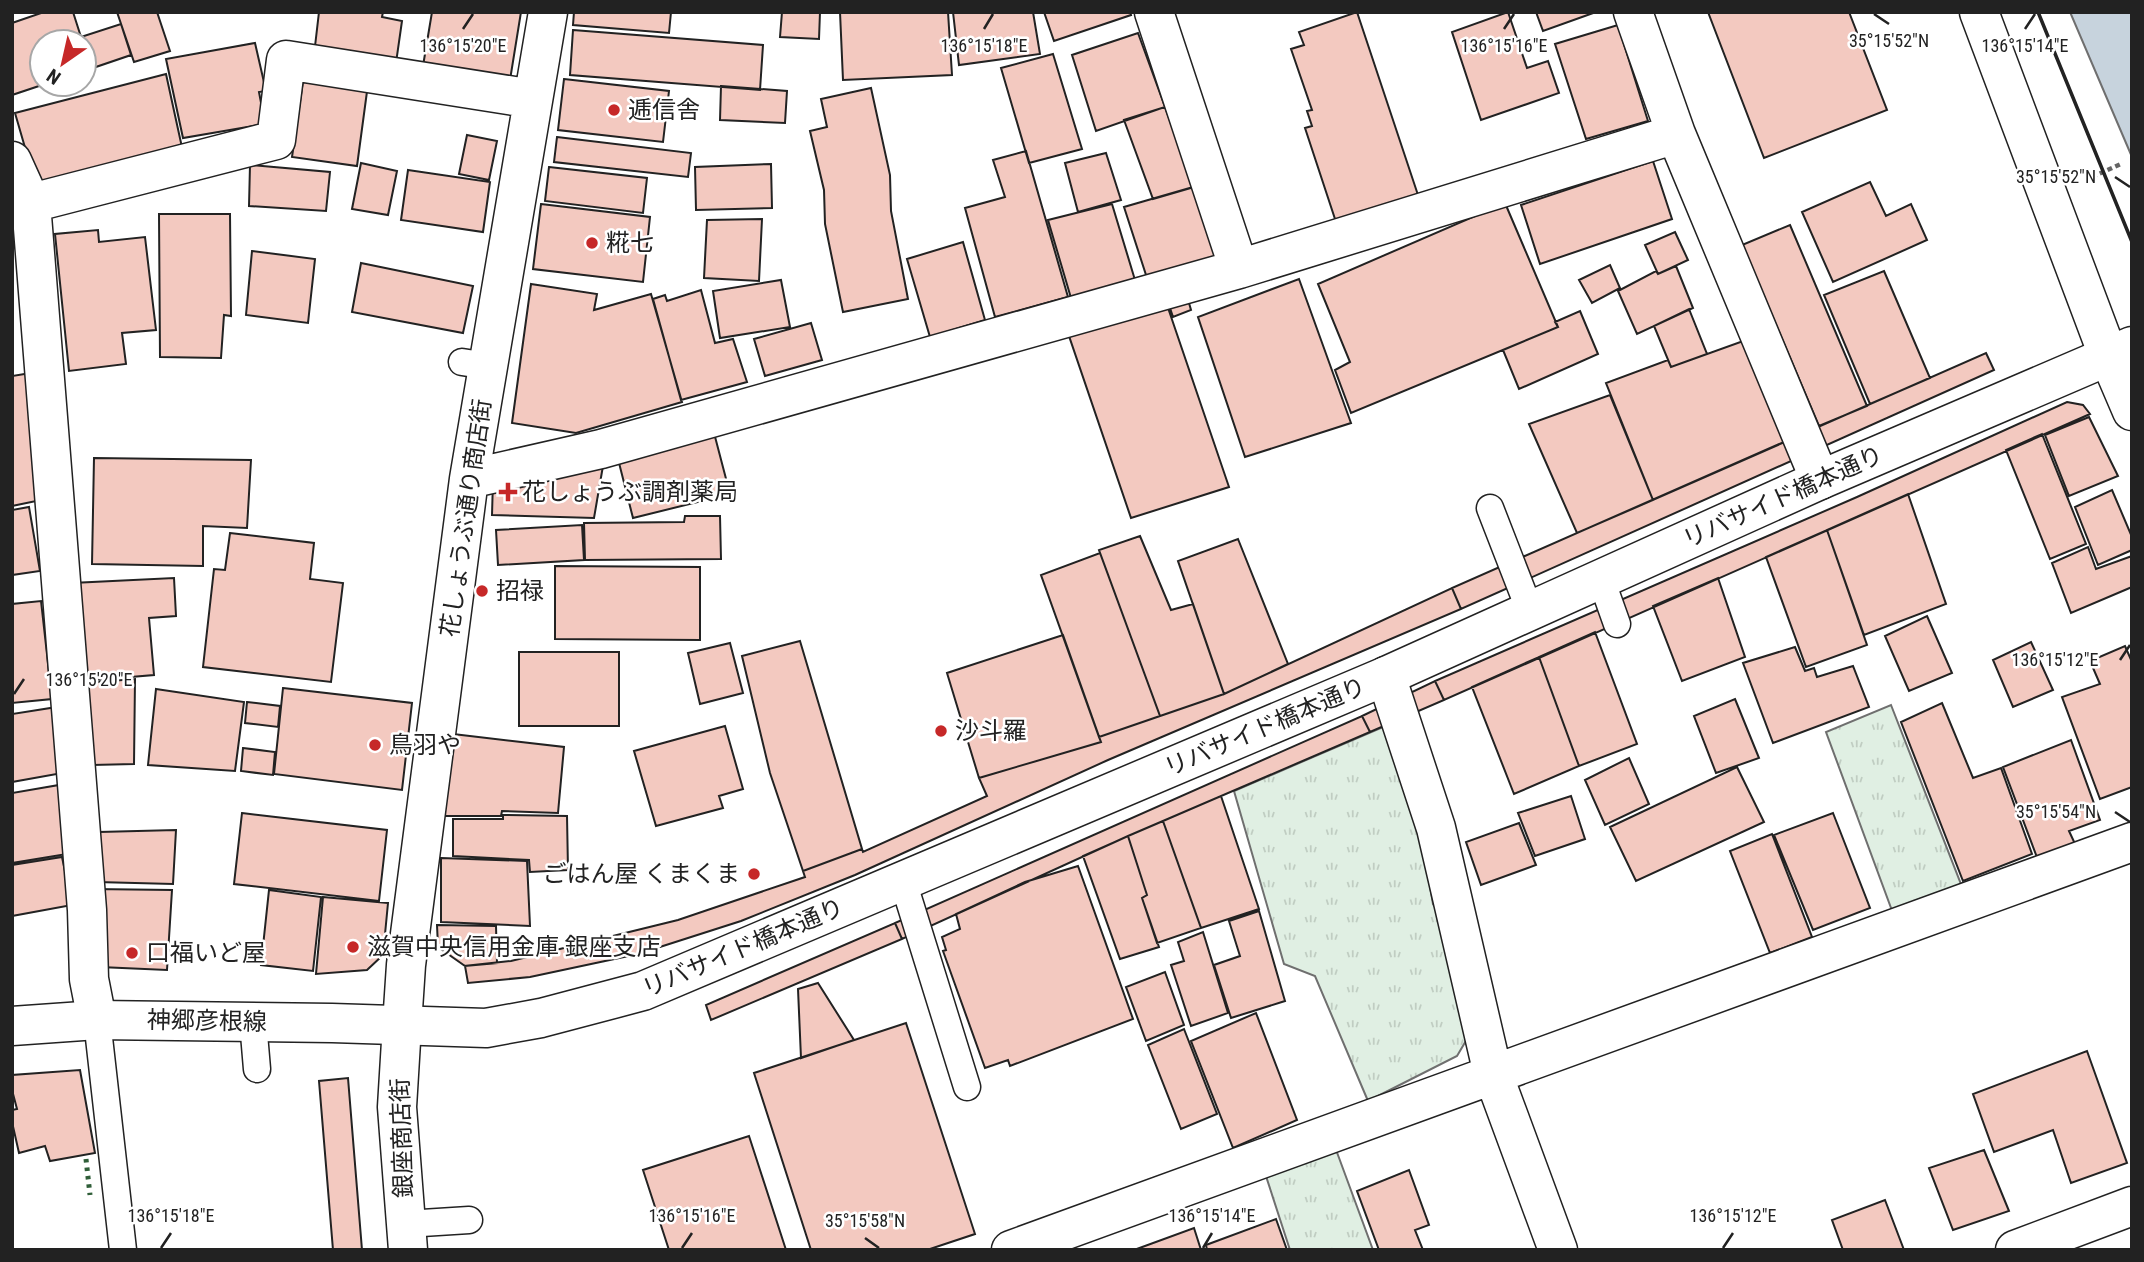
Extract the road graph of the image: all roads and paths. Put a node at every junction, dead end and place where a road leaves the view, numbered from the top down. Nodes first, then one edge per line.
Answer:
1 (548, 12) edge
2 (1633, 12) edge
3 (1979, 12) edge
4 (1162, 29) edge
5 (533, 99) junction
6 (1676, 134) junction
7 (12, 161) edge
8 (2123, 163) dead end
9 (2085, 181) dead end
10 (21, 206) edge
11 (1239, 269) junction
12 (2120, 351) edge
13 (2132, 411) edge
14 (463, 460) junction
15 (1820, 480) junction
16 (1490, 508) dead end
17 (1601, 579) junction
18 (1530, 611) junction
19 (1617, 624) dead end
20 (1386, 676) junction
21 (2132, 842) edge
22 (903, 881) junction
23 (97, 1020) junction
24 (253, 1022) junction
25 (12, 1026) edge
26 (402, 1026) junction
27 (257, 1069) dead end
28 (1474, 1086) junction
29 (967, 1087) dead end
30 (2132, 1206) edge
31 (469, 1220) dead end
32 (1051, 1234) edge
33 (114, 1236) edge
34 (407, 1237) edge
35 (1011, 1250) edge
36 (1558, 1250) edge
37 (2015, 1250) edge

1 - 5 street, 花しょうぶ通り商店街
2 - 6 street
3 - 12 street
4 - 11 street
5 - 10 street
5 - 14 street, 花しょうぶ通り商店街
6 - 11 street
6 - 15 street
7 - 10 street
8 - 9 path
10 - 23 street
11 - 14 street
12 - 13 street
12 - 15 street, リバサイド橋本通り
14 - 26 street, 花しょうぶ通り商店街
15 - 17 street, リバサイド橋本通り
16 - 18 lane
17 - 18 street, リバサイド橋本通り
17 - 19 lane
18 - 20 street, リバサイド橋本通り
20 - 22 street, リバサイド橋本通り
20 - 28 street
21 - 28 street
22 - 26 street, リバサイド橋本通り
22 - 29 lane
23 - 24 street, 神郷彦根線
23 - 25 street, 神郷彦根線
23 - 33 lane
24 - 26 street, 神郷彦根線
24 - 27 lane
26 - 34 street, 銀座商店街
28 - 32 street
28 - 36 street
30 - 37 street
31 - 34 lane
32 - 35 street

